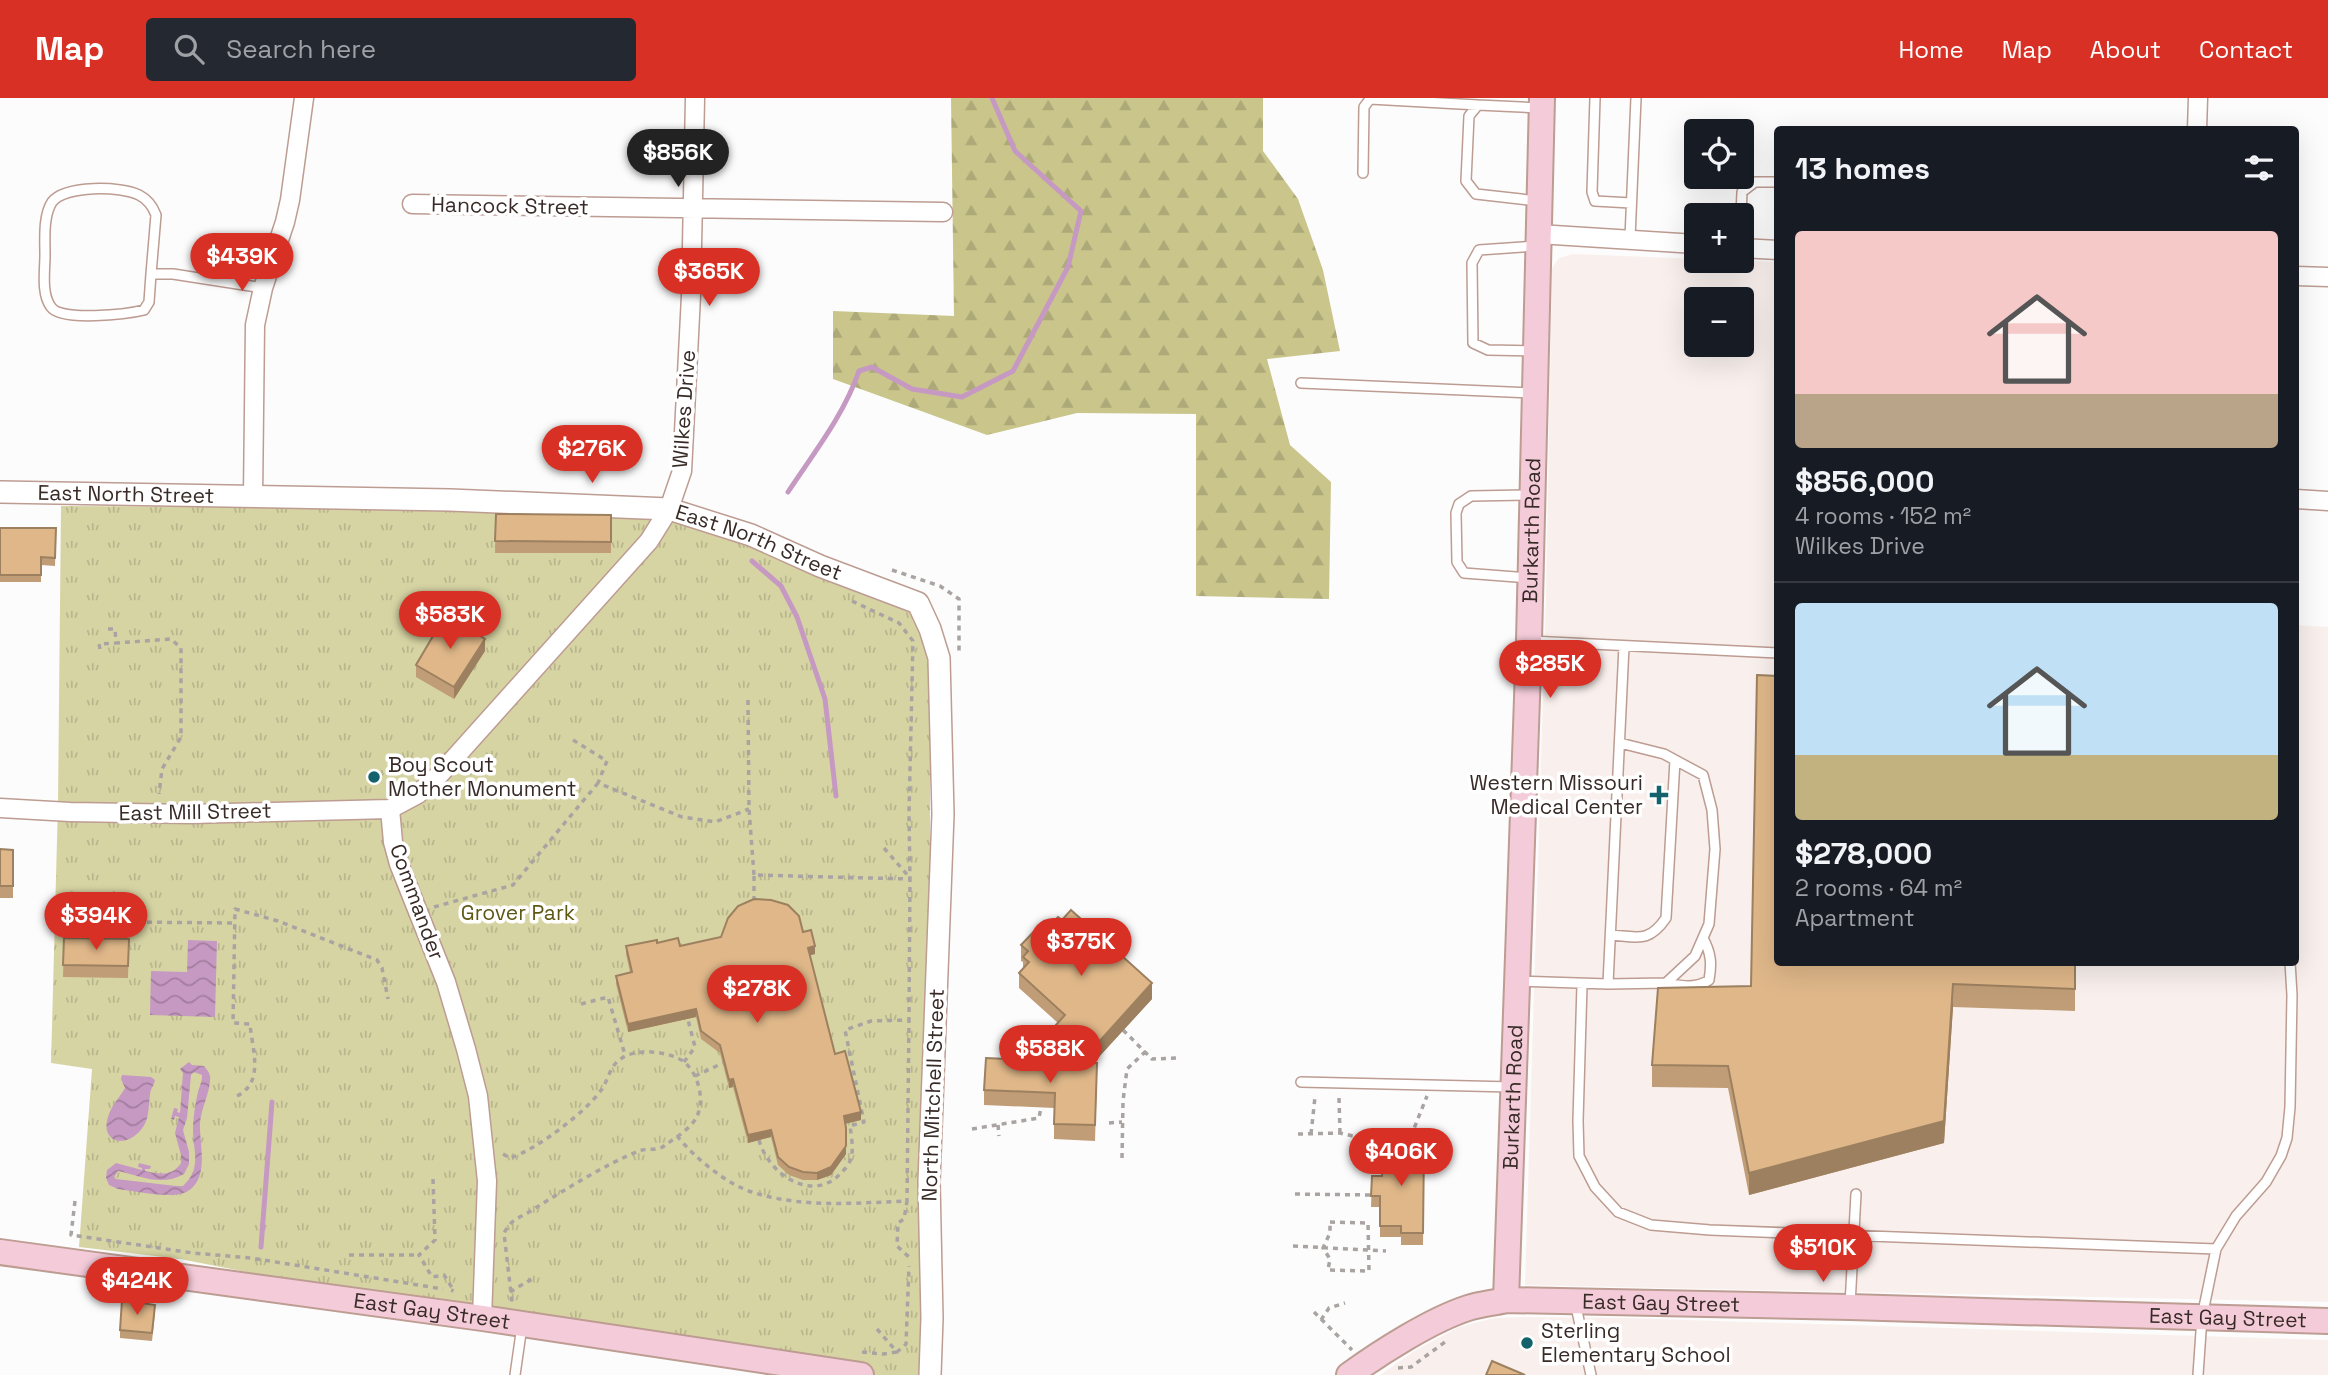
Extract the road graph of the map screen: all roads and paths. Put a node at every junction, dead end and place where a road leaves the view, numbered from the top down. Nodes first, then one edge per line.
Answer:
1 (304, 98) edge
2 (695, 98) edge
3 (1595, 98) edge
4 (1636, 98) edge
5 (2198, 98) edge
6 (1542, 103) edge
7 (1478, 105) junction
8 (2197, 126) edge
9 (1363, 173) dead end
10 (1774, 182) edge
11 (1539, 201) junction
12 (1631, 203) junction
13 (1742, 203) edge
14 (412, 204) dead end
15 (692, 209) junction
16 (943, 212) dead end
17 (1630, 239) junction
18 (1538, 240) junction
19 (1684, 243) edge
20 (1754, 249) edge
21 (1774, 250) edge
22 (151, 274) junction
23 (2299, 276) edge
24 (2328, 276) edge
25 (262, 288) junction
26 (1536, 351) junction
27 (1301, 383) dead end
28 (1535, 393) junction
29 (0, 492) edge
30 (1532, 495) junction
31 (253, 496) junction
32 (2299, 499) edge
33 (2328, 501) edge
34 (669, 509) junction
35 (888, 569) dead end
36 (1530, 579) junction
37 (849, 600) dead end
38 (108, 629) dead end
39 (1529, 641) junction
40 (116, 643) junction
41 (1624, 646) junction
42 (100, 649) dead end
43 (1774, 653) edge
44 (959, 657) dead end
45 (748, 700) dead end
46 (573, 740) dead end
47 (1620, 743) junction
48 (1675, 760) junction
49 (598, 783) junction
50 (159, 793) dead end
51 (0, 808) edge
52 (390, 809) junction
53 (749, 809) junction
54 (943, 814) joint
55 (884, 848) dead end
56 (754, 875) junction
57 (910, 879) junction
58 (88, 895) dead end
59 (119, 895) dead end
60 (754, 907) edge
61 (433, 908) dead end
62 (234, 923) junction
63 (1611, 935) junction
64 (118, 937) junction
65 (1703, 938) junction
66 (2290, 966) edge
67 (1518, 981) junction
68 (1667, 983) junction
69 (1582, 985) junction
70 (1608, 985) junction
71 (388, 999) dead end
72 (581, 1004) dead end
73 (687, 1014) edge
74 (909, 1020) junction
75 (1123, 1030) edge
76 (1146, 1051) junction
77 (625, 1055) junction
78 (1179, 1058) dead end
79 (684, 1062) junction
80 (723, 1063) edge
81 (695, 1076) junction
82 (1301, 1082) dead end
83 (1514, 1087) junction
84 (237, 1096) dead end
85 (1428, 1096) dead end
86 (1041, 1107) edge
87 (1122, 1122) junction
88 (1109, 1123) dead end
89 (998, 1125) junction
90 (972, 1129) dead end
91 (1340, 1133) junction
92 (1311, 1134) junction
93 (1298, 1135) dead end
94 (677, 1136) junction
95 (999, 1136) dead end
96 (759, 1140) edge
97 (1407, 1146) junction
98 (1419, 1147) edge
99 (499, 1151) dead end
100 (1122, 1158) dead end
101 (433, 1180) dead end
102 (1295, 1194) dead end
103 (1856, 1194) dead end
104 (1371, 1195) edge
105 (75, 1201) dead end
106 (907, 1201) junction
107 (1854, 1235) junction
108 (1293, 1246) dead end
109 (1324, 1248) junction
110 (2216, 1249) junction
111 (1368, 1250) junction
112 (1386, 1251) dead end
113 (0, 1252) edge
114 (349, 1255) dead end
115 (419, 1255) junction
116 (535, 1277) dead end
117 (510, 1292) junction
118 (1506, 1300) junction
119 (1575, 1301) junction
120 (1345, 1303) dead end
121 (1850, 1307) junction
122 (1314, 1312) dead end
123 (517, 1313) junction
124 (2202, 1317) junction
125 (482, 1318) junction
126 (1321, 1320) junction
127 (2328, 1321) edge
128 (877, 1329) dead end
129 (1451, 1335) dead end
130 (1398, 1368) dead end
131 (1357, 1369) edge
132 (515, 1375) edge
133 (861, 1375) edge
134 (930, 1375) edge
135 (1591, 1375) edge
136 (2198, 1375) edge

1 - 25 street
2 - 15 street, Wilkes Drive
3 - 12 lane
4 - 12 lane
5 - 8 street
6 - 7 lane
6 - 11 main road, Burkarth Road
7 - 9 lane
7 - 11 lane
10 - 13 lane
11 - 18 main road, Burkarth Road
12 - 17 lane
14 - 15 street, Hancock Street
15 - 16 street, Hancock Street
15 - 34 street, Wilkes Drive
17 - 18 street
17 - 19 street
18 - 26 main road, Burkarth Road
18 - 26 lane
20 - 21 street
22 - 22 lane
22 - 25 lane
23 - 24 street
25 - 31 street
26 - 28 main road, Burkarth Road
27 - 28 lane
28 - 30 main road, Burkarth Road
29 - 31 street, East North Street
30 - 36 main road, Burkarth Road
30 - 36 lane
31 - 34 street, East North Street
32 - 33 street
34 - 52 street
34 - 54 street, East North Street
35 - 44 path
36 - 39 main road, Burkarth Road
37 - 57 path
38 - 40 path
39 - 41 lane
39 - 67 main road, Burkarth Road
40 - 42 path
40 - 50 path
41 - 43 lane
41 - 47 lane
45 - 53 path
46 - 49 path
47 - 48 lane
47 - 63 lane
48 - 63 lane
48 - 65 lane
49 - 53 path
49 - 61 path
51 - 52 street, East Mill Street
52 - 125 street, Commander
53 - 56 path
54 - 134 street, North Mitchell Street
55 - 57 path
56 - 57 path
56 - 60 path
57 - 74 path
58 - 64 path
59 - 64 path
62 - 64 path
62 - 71 path
62 - 84 path
63 - 70 lane
65 - 68 lane
65 - 68 lane
66 - 110 lane
67 - 69 lane
67 - 83 main road, Burkarth Road
68 - 70 lane
69 - 70 lane
69 - 107 lane
72 - 77 path
73 - 79 path
74 - 96 path
74 - 106 path
75 - 76 path
76 - 78 path
76 - 87 path
77 - 79 path
77 - 99 path
79 - 81 path
80 - 81 path
81 - 94 path
82 - 83 lane
83 - 118 main road, Burkarth Road
85 - 97 path
86 - 89 path
87 - 88 path
87 - 100 path
89 - 90 path
89 - 95 path
91 - 92 path
91 - 92 path
91 - 97 path
92 - 93 path
94 - 106 path
94 - 117 path
97 - 98 path
101 - 115 path
102 - 104 path
103 - 107 lane
105 - 115 path
106 - 128 path
107 - 110 lane
107 - 121 lane
108 - 109 path
109 - 111 path
109 - 111 path
109 - 111 path
110 - 124 lane
111 - 112 path
113 - 125 main road, East Gay Street
114 - 115 path
116 - 117 path
117 - 123 path
118 - 119 main road, East Gay Street
118 - 131 main road, East Gay Street
119 - 121 main road, East Gay Street
119 - 135 lane
120 - 126 path
121 - 124 main road, East Gay Street
122 - 126 path
123 - 125 main road, East Gay Street
123 - 132 lane
123 - 133 main road, East Gay Street
124 - 127 main road, East Gay Street
124 - 136 lane
126 - 131 path
129 - 130 path

